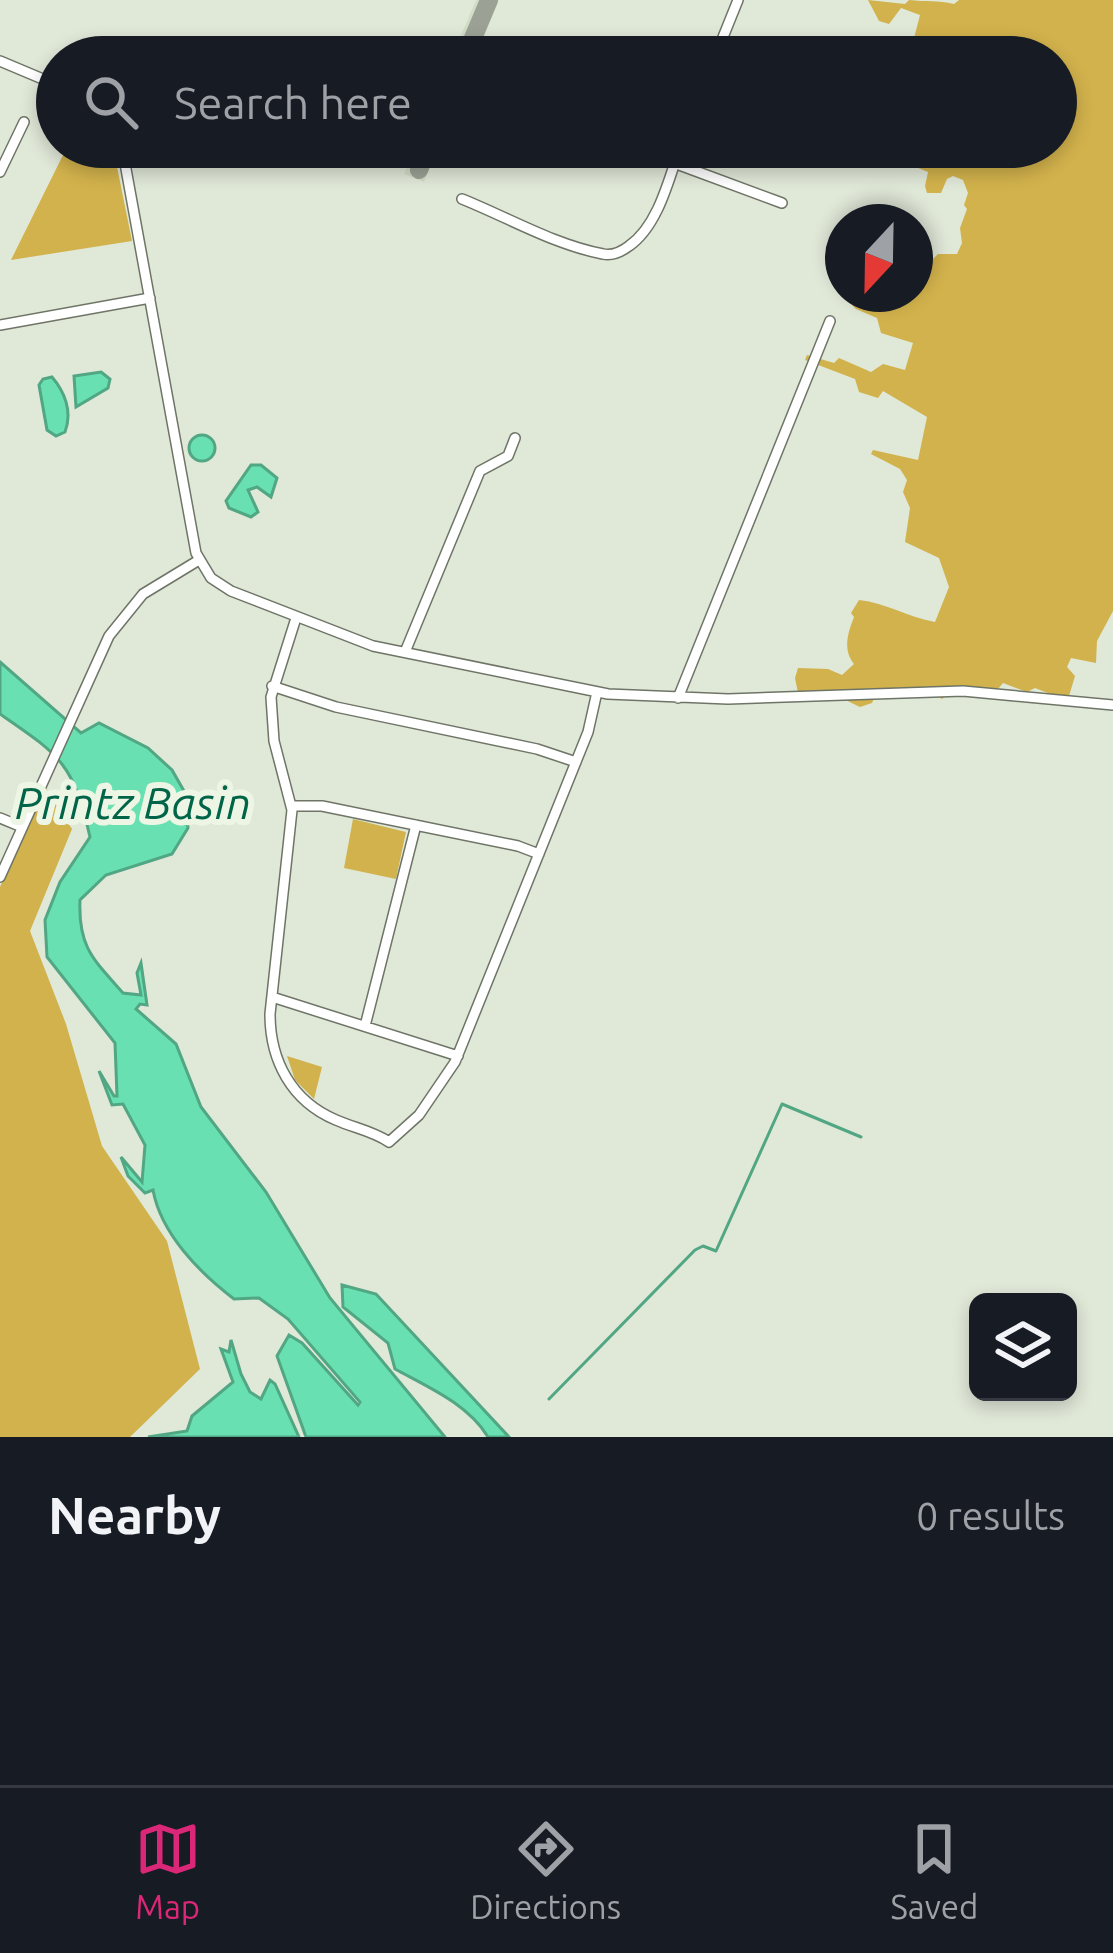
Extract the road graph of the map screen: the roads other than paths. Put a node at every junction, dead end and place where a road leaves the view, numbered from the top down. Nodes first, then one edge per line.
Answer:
1 (738, 0) edge
2 (723, 36) edge
3 (0, 61) edge
4 (36, 76) edge
5 (24, 122) dead end
6 (126, 168) edge
7 (672, 168) edge
8 (688, 168) edge
9 (0, 172) edge
10 (462, 199) dead end
11 (782, 203) dead end
12 (150, 298) junction
13 (830, 321) dead end
14 (0, 325) edge
15 (514, 438) dead end
16 (199, 560) junction
17 (296, 618) junction
18 (405, 652) junction
19 (272, 686) junction
20 (596, 692) junction
21 (678, 698) junction
22 (1113, 705) edge
23 (576, 762) junction
24 (291, 806) junction
25 (0, 818) edge
26 (416, 825) junction
27 (22, 827) junction
28 (539, 854) junction
29 (0, 877) edge
30 (272, 997) junction
31 (365, 1026) junction
32 (458, 1056) junction

1 - 2 street
3 - 4 street
5 - 9 street
6 - 12 street
7 - 10 street
8 - 11 street
12 - 14 street
12 - 16 street
13 - 21 street
15 - 18 street
16 - 17 street
16 - 27 street
17 - 18 street
17 - 19 street
18 - 20 street
19 - 23 street
19 - 24 street
20 - 21 street
20 - 23 street
21 - 22 street
23 - 28 street
24 - 26 street
24 - 30 street
25 - 27 street
26 - 28 street
26 - 31 street
27 - 29 street
28 - 32 street
30 - 31 street
30 - 32 street
31 - 32 street

